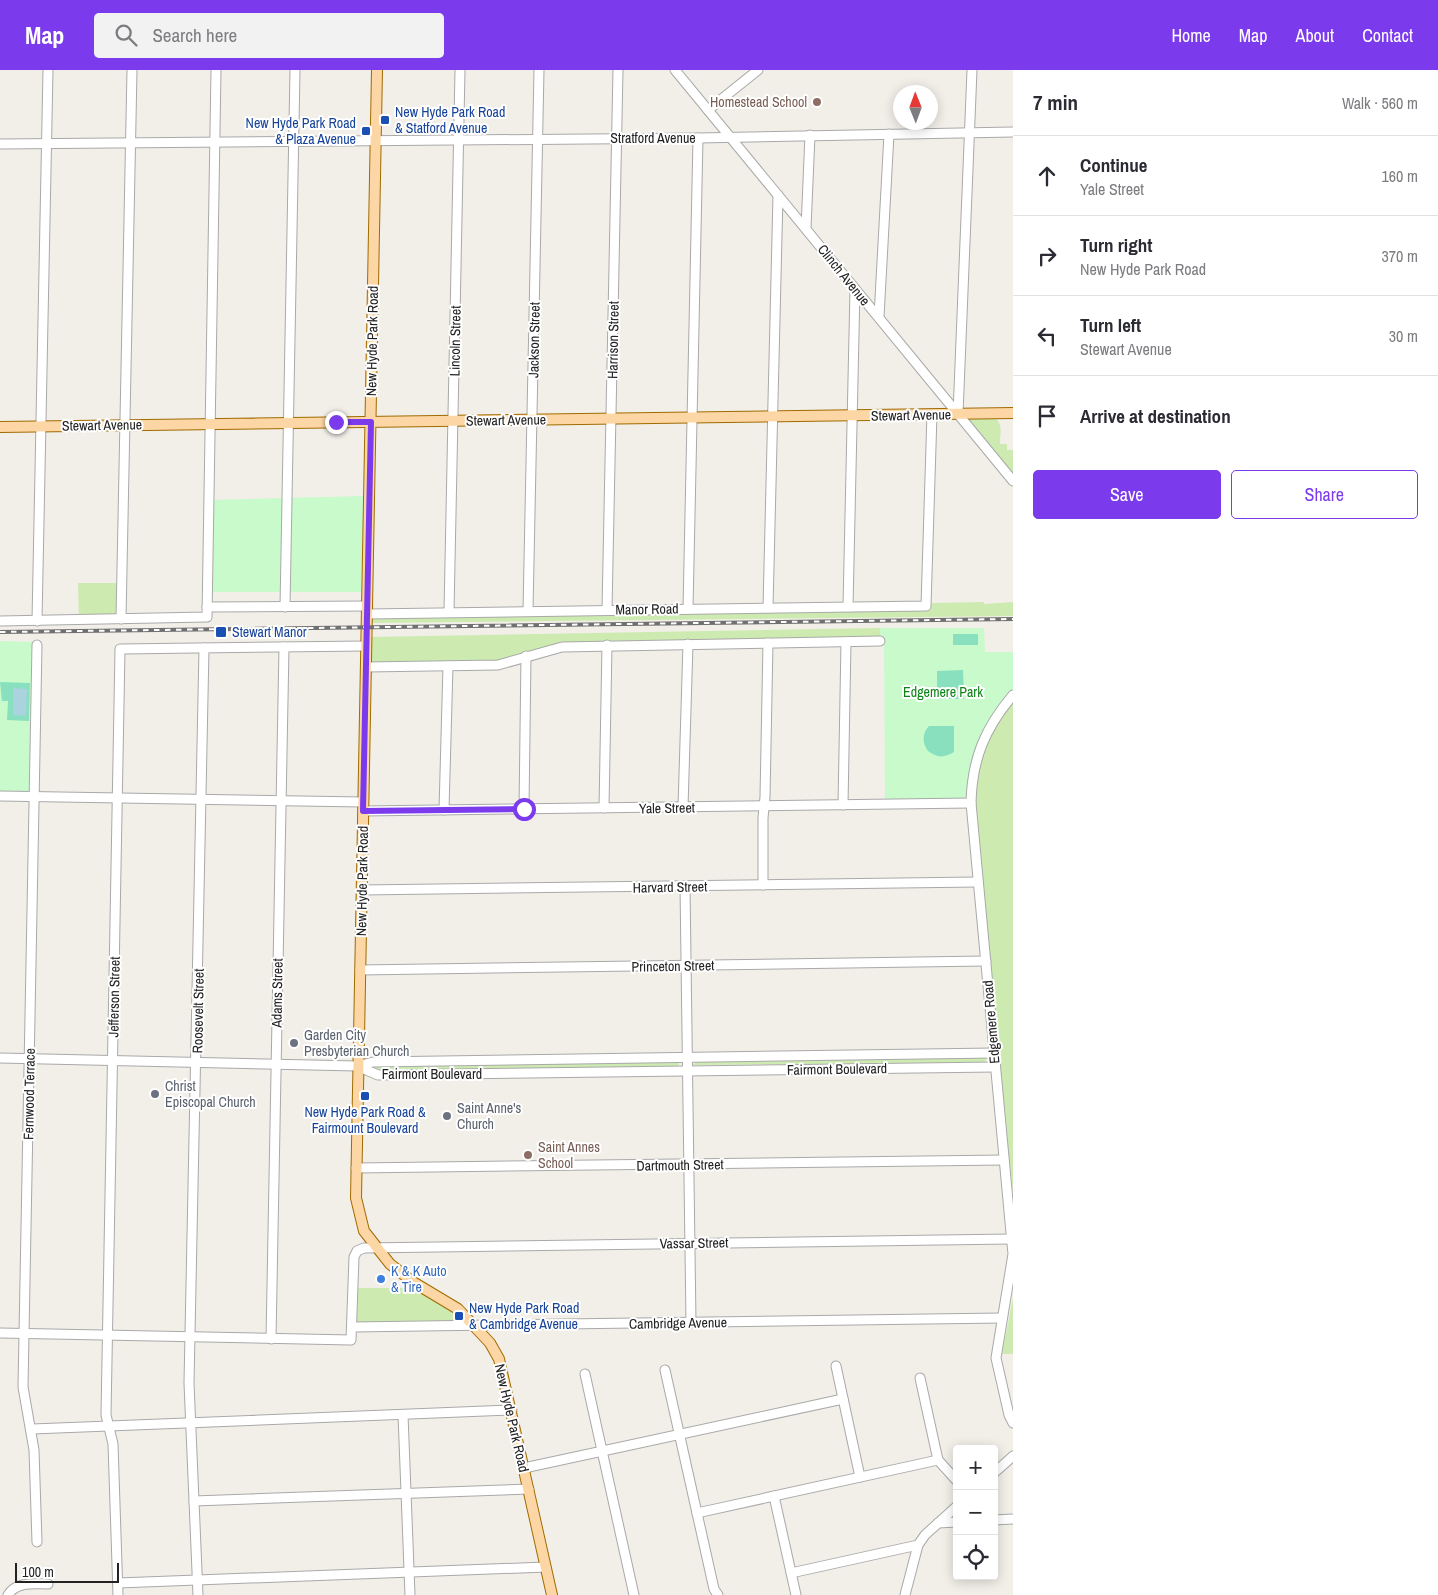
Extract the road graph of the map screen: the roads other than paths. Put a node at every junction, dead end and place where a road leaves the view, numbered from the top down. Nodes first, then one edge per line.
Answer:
1 (48, 70) edge
2 (132, 70) edge
3 (216, 70) edge
4 (295, 70) edge
5 (377, 70) edge
6 (460, 70) edge
7 (539, 70) edge
8 (618, 70) edge
9 (676, 70) edge
10 (758, 70) edge
11 (972, 70) edge
12 (708, 110) junction
13 (1013, 132) edge
14 (968, 133) junction
15 (889, 134) junction
16 (810, 135) junction
17 (730, 136) junction
18 (698, 138) junction
19 (617, 139) junction
20 (376, 140) junction
21 (458, 140) junction
22 (537, 140) junction
23 (294, 141) junction
24 (215, 142) junction
25 (131, 143) junction
26 (0, 144) edge
27 (47, 144) junction
28 (778, 194) junction
29 (806, 228) junction
30 (855, 289) junction
31 (879, 317) junction
32 (1013, 413) edge
33 (932, 414) junction
34 (958, 414) junction
35 (772, 416) junction
36 (852, 416) junction
37 (692, 418) junction
38 (611, 419) junction
39 (532, 420) junction
40 (453, 421) junction
41 (371, 422) junction
42 (209, 423) junction
43 (288, 423) junction
44 (125, 424) junction
45 (42, 426) junction
46 (0, 427) edge
47 (1013, 481) edge
48 (285, 607) junction
49 (848, 607) junction
50 (207, 608) junction
51 (768, 608) junction
52 (688, 609) junction
53 (367, 610) junction
54 (607, 610) junction
55 (528, 611) junction
56 (449, 612) junction
57 (121, 619) junction
58 (0, 621) edge
59 (37, 621) junction
60 (880, 641) dead end
61 (846, 642) junction
62 (768, 643) junction
63 (688, 644) junction
64 (37, 645) dead end
65 (607, 645) junction
66 (366, 646) junction
67 (204, 648) junction
68 (284, 648) junction
69 (526, 656) junction
70 (448, 666) junction
71 (366, 667) junction
72 (1013, 695) edge
73 (0, 796) edge
74 (34, 796) junction
75 (118, 798) junction
76 (202, 800) junction
77 (281, 801) junction
78 (971, 803) junction
79 (844, 805) junction
80 (363, 806) junction
81 (764, 806) junction
82 (683, 807) junction
83 (604, 808) junction
84 (524, 809) junction
85 (444, 810) junction
86 (978, 882) junction
87 (763, 885) junction
88 (685, 886) junction
89 (362, 890) junction
90 (986, 961) junction
91 (686, 965) junction
92 (360, 970) junction
93 (994, 1053) junction
94 (0, 1058) edge
95 (688, 1058) junction
96 (29, 1059) junction
97 (113, 1060) junction
98 (197, 1062) junction
99 (276, 1064) junction
100 (357, 1066) junction
101 (995, 1067) junction
102 (688, 1071) junction
103 (1004, 1160) junction
104 (689, 1164) junction
105 (356, 1168) junction
106 (1011, 1239) junction
107 (690, 1243) junction
108 (377, 1248) junction
109 (1002, 1318) junction
110 (691, 1322) junction
111 (475, 1325) junction
112 (353, 1327) junction
113 (0, 1333) edge
114 (24, 1334) junction
115 (107, 1336) junction
116 (191, 1337) junction
117 (271, 1339) junction
118 (836, 1366) dead end
119 (665, 1370) dead end
120 (585, 1374) dead end
121 (920, 1378) dead end
122 (843, 1399) junction
123 (512, 1410) junction
124 (403, 1415) junction
125 (191, 1422) junction
126 (1013, 1423) edge
127 (109, 1426) junction
128 (32, 1429) junction
129 (680, 1436) junction
130 (602, 1453) junction
131 (1013, 1456) edge
132 (938, 1460) junction
133 (524, 1468) junction
134 (998, 1469) edge
135 (860, 1476) junction
136 (953, 1477) edge
137 (529, 1489) junction
138 (406, 1494) junction
139 (774, 1496) junction
140 (194, 1501) junction
141 (953, 1509) edge
142 (697, 1513) junction
143 (1013, 1519) edge
144 (998, 1520) edge
145 (938, 1522) junction
146 (953, 1522) edge
147 (37, 1542) dead end
148 (918, 1545) junction
149 (546, 1567) junction
150 (410, 1573) junction
151 (791, 1573) junction
152 (197, 1580) junction
153 (118, 1583) junction
154 (48, 1584) dead end
155 (8, 1595) edge
156 (118, 1595) edge
157 (198, 1595) edge
158 (410, 1595) edge
159 (552, 1595) edge
160 (634, 1595) edge
161 (718, 1595) edge
162 (796, 1595) edge
163 (905, 1595) edge

1 - 27 street
2 - 25 street
3 - 24 street
4 - 23 street
5 - 20 main road, New Hyde Park Road
6 - 21 street, Lincoln Street
7 - 22 street, Jackson Street
8 - 19 street, Harrison Street
9 - 12 street, Clinch Avenue
10 - 12 street
11 - 14 street
12 - 17 street, Clinch Avenue
13 - 14 street, Stratford Avenue
14 - 15 street, Stratford Avenue
14 - 34 street
15 - 16 street, Stratford Avenue
15 - 31 street
16 - 17 street, Stratford Avenue
16 - 29 street
17 - 18 street, Stratford Avenue
17 - 28 street, Clinch Avenue
18 - 19 street, Stratford Avenue
18 - 37 street
19 - 22 street, Stratford Avenue
19 - 38 street, Harrison Street
20 - 21 street, Stratford Avenue
20 - 23 street, Stratford Avenue
20 - 41 main road, New Hyde Park Road
21 - 22 street, Stratford Avenue
21 - 40 street, Lincoln Street
22 - 39 street, Jackson Street
23 - 24 street, Stratford Avenue
23 - 43 street
24 - 25 street, Stratford Avenue
24 - 42 street
25 - 27 street, Stratford Avenue
25 - 44 street
26 - 27 street, Stratford Avenue
27 - 45 street
28 - 29 street, Clinch Avenue
28 - 35 street
29 - 30 street, Clinch Avenue
30 - 31 street, Clinch Avenue
30 - 36 street
31 - 34 street, Clinch Avenue
32 - 34 main road, Stewart Avenue
33 - 34 main road, Stewart Avenue
33 - 36 main road, Stewart Avenue
33 - 49 street, Manor Road
34 - 47 street, Clinch Avenue
35 - 36 main road, Stewart Avenue
35 - 37 main road, Stewart Avenue
35 - 51 street
36 - 49 street
37 - 38 main road, Stewart Avenue
37 - 52 street
38 - 39 main road, Stewart Avenue
38 - 54 street, Harrison Street
39 - 40 main road, Stewart Avenue
39 - 55 street, Jackson Street
40 - 41 main road, Stewart Avenue
40 - 56 street, Lincoln Street
41 - 43 main road, Stewart Avenue
41 - 53 main road, New Hyde Park Road
42 - 43 main road, Stewart Avenue
42 - 44 main road, Stewart Avenue
42 - 50 street
43 - 48 street
44 - 45 main road, Stewart Avenue
44 - 57 street
45 - 46 main road, Stewart Avenue
45 - 59 street
48 - 50 street, Manor Road
48 - 53 street, Manor Road
49 - 51 street, Manor Road
50 - 57 street, Manor Road
51 - 52 street, Manor Road
52 - 54 street, Manor Road
53 - 56 street, Manor Road
53 - 66 main road, New Hyde Park Road
54 - 55 street, Manor Road
55 - 56 street, Manor Road
57 - 59 street
58 - 59 street
60 - 61 street
61 - 62 street
61 - 79 street
62 - 63 street
62 - 81 street
63 - 65 street
63 - 82 street
64 - 74 street, Fernwood Terrace
65 - 69 street
65 - 83 street
66 - 68 street
66 - 71 main road, New Hyde Park Road
67 - 68 street
67 - 75 street, Jefferson Street
67 - 76 street, Roosevelt Street
68 - 77 street, Adams Street
69 - 70 street
69 - 84 street
70 - 71 street
70 - 85 street
71 - 80 main road, New Hyde Park Road
72 - 78 street, Edgemere Road
73 - 74 street, Yale Street
74 - 75 street, Yale Street
74 - 96 street, Fernwood Terrace
75 - 76 street, Yale Street
75 - 97 street, Jefferson Street
76 - 77 street, Yale Street
76 - 98 street, Roosevelt Street
77 - 80 street, Yale Street
77 - 99 street, Adams Street
78 - 79 street, Yale Street
78 - 86 street, Edgemere Road
79 - 81 street, Yale Street
80 - 85 street, Yale Street
80 - 89 main road, New Hyde Park Road
81 - 82 street, Yale Street
81 - 87 street
82 - 83 street, Yale Street
83 - 84 street, Yale Street
84 - 85 street, Yale Street
86 - 87 street, Harvard Street
86 - 90 street, Edgemere Road
87 - 88 street, Harvard Street
88 - 89 street, Harvard Street
88 - 91 street
89 - 92 main road, New Hyde Park Road
90 - 91 street, Princeton Street
90 - 93 street, Edgemere Road
91 - 92 street, Princeton Street
91 - 95 street
92 - 100 main road, New Hyde Park Road
93 - 95 street, Fairmont Boulevard
93 - 101 street, Edgemere Road
94 - 96 street
95 - 100 street, Fairmont Boulevard
95 - 102 street
96 - 97 street
96 - 114 street, Fernwood Terrace
97 - 98 street
97 - 115 street, Jefferson Street
98 - 99 street
98 - 116 street, Roosevelt Street
99 - 100 street
99 - 117 street, Adams Street
100 - 102 street, Fairmont Boulevard
100 - 105 main road, New Hyde Park Road
101 - 102 street, Fairmont Boulevard
101 - 103 street, Edgemere Road
102 - 104 street
103 - 104 street, Dartmouth Street
103 - 106 street, Edgemere Road
104 - 105 street, Dartmouth Street
104 - 107 street
105 - 108 main road, New Hyde Park Road
106 - 107 street, Vassar Street
106 - 109 street, Edgemere Road
107 - 108 street, Vassar Street
107 - 110 street
108 - 111 main road, New Hyde Park Road
108 - 112 street, Vassar Street
109 - 110 street, Cambridge Avenue
109 - 126 street, Edgemere Road
110 - 111 street, Cambridge Avenue
111 - 112 street, Cambridge Avenue
111 - 123 main road, New Hyde Park Road
112 - 117 street
113 - 114 street
114 - 115 street
114 - 128 street, Fernwood Terrace
115 - 116 street
115 - 127 street, Jefferson Street
116 - 117 street
116 - 125 street, Roosevelt Street
118 - 122 street
119 - 129 street
120 - 130 street
121 - 132 street
122 - 129 street
122 - 135 street
123 - 124 street
123 - 133 main road, New Hyde Park Road
124 - 125 street
124 - 138 street
125 - 127 street
125 - 140 street, Roosevelt Street
127 - 128 street
127 - 153 street, Jefferson Street
128 - 147 street, Fernwood Terrace
129 - 130 street
129 - 142 street
130 - 133 street
130 - 160 street
131 - 134 street
132 - 135 street
132 - 136 street
133 - 137 main road, New Hyde Park Road
135 - 139 street
137 - 138 street
137 - 149 main road, New Hyde Park Road
138 - 140 street
138 - 150 street
139 - 142 street
139 - 151 street
140 - 152 street, Roosevelt Street
141 - 145 street
142 - 161 street
143 - 144 street
145 - 146 street
145 - 148 street
148 - 151 street
148 - 163 street
149 - 150 street
149 - 159 main road, New Hyde Park Road
150 - 152 street
150 - 158 street
151 - 162 street
152 - 153 street
152 - 157 street, Roosevelt Street
153 - 156 street, Jefferson Street
154 - 155 street

